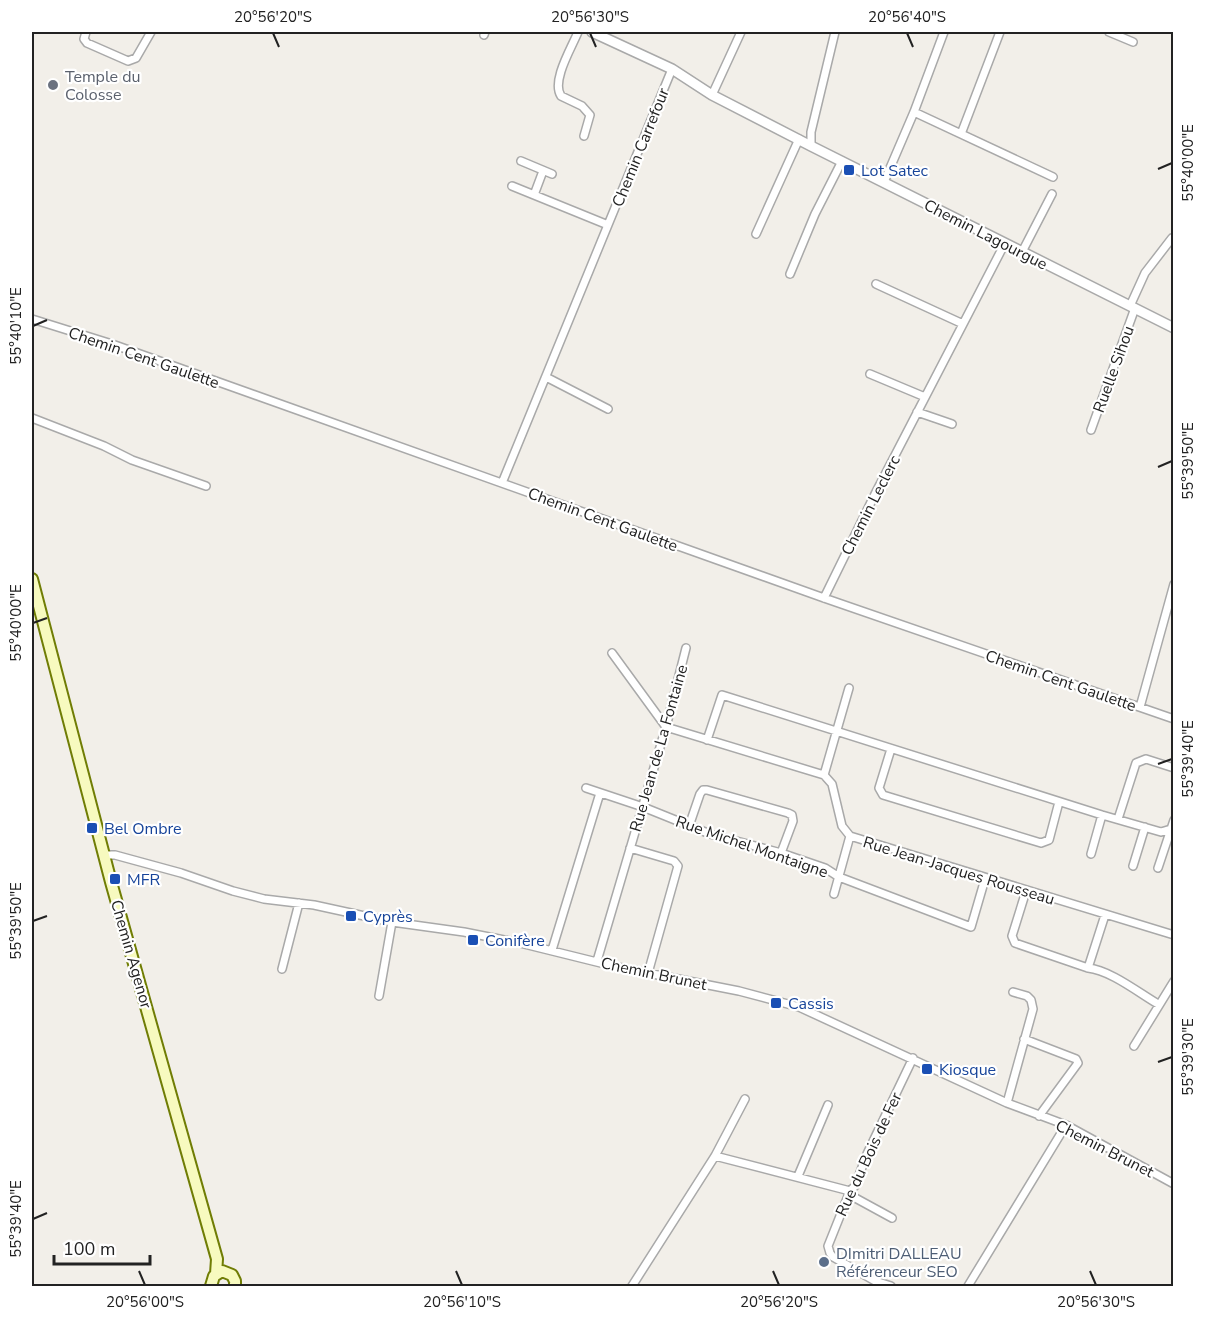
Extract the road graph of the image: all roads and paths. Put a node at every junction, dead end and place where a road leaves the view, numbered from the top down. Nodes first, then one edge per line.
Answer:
1 (86, 32) edge
2 (151, 32) edge
3 (578, 32) edge
4 (592, 32) edge
5 (741, 32) edge
6 (835, 32) edge
7 (944, 32) edge
8 (1000, 32) edge
9 (1108, 32) edge
10 (1133, 42) dead end
11 (672, 69) junction
12 (712, 95) junction
13 (914, 112) junction
14 (961, 134) junction
15 (584, 136) dead end
16 (799, 139) junction
17 (811, 146) junction
18 (521, 161) dead end
19 (842, 161) junction
20 (543, 171) junction
21 (552, 174) dead end
22 (1053, 177) dead end
23 (884, 182) junction
24 (512, 186) dead end
25 (1052, 194) dead end
26 (534, 195) junction
27 (608, 225) junction
28 (756, 234) dead end
29 (1172, 238) dead end
30 (1005, 243) junction
31 (1022, 252) junction
32 (790, 274) dead end
33 (876, 284) dead end
34 (1132, 307) junction
35 (32, 319) edge
36 (963, 324) junction
37 (1173, 328) edge
38 (870, 374) dead end
39 (546, 377) junction
40 (925, 397) junction
41 (608, 409) dead end
42 (917, 412) junction
43 (32, 418) edge
44 (952, 424) dead end
45 (1091, 430) dead end
46 (502, 483) junction
47 (206, 486) dead end
48 (32, 579) edge
49 (1173, 584) edge
50 (824, 598) junction
51 (686, 648) dead end
52 (612, 653) dead end
53 (849, 688) dead end
54 (1140, 707) junction
55 (1173, 719) edge
56 (666, 727) junction
57 (837, 730) junction
58 (707, 740) junction
59 (891, 749) junction
60 (1173, 768) edge
61 (824, 775) junction
62 (586, 788) dead end
63 (600, 793) junction
64 (1059, 802) junction
65 (643, 807) junction
66 (1102, 815) junction
67 (1119, 819) junction
68 (1173, 820) edge
69 (689, 826) junction
70 (1145, 827) junction
71 (1171, 829) junction
72 (850, 836) junction
73 (630, 848) junction
74 (781, 853) junction
75 (1091, 854) dead end
76 (104, 855) junction
77 (1134, 866) dead end
78 (1158, 868) dead end
79 (839, 877) junction
80 (985, 879) junction
81 (1026, 891) junction
82 (834, 894) dead end
83 (299, 903) junction
84 (1105, 915) junction
85 (392, 922) junction
86 (1173, 935) edge
87 (552, 950) junction
88 (597, 962) junction
89 (1088, 968) junction
90 (282, 969) dead end
91 (648, 973) junction
92 (1173, 981) edge
93 (1013, 992) dead end
94 (379, 996) dead end
95 (1158, 1004) junction
96 (1024, 1039) junction
97 (1134, 1046) dead end
98 (913, 1058) junction
99 (745, 1099) dead end
100 (1007, 1103) junction
101 (828, 1105) dead end
102 (1039, 1116) junction
103 (1066, 1125) junction
104 (715, 1156) junction
105 (798, 1176) junction
106 (1173, 1184) edge
107 (849, 1192) junction
108 (892, 1218) dead end
109 (221, 1273) junction
110 (211, 1287) edge
111 (235, 1287) edge
112 (632, 1287) edge
113 (891, 1287) edge
114 (968, 1287) edge

1 - 2 street
3 - 15 street
4 - 11 street, Chemin Lagourgue
5 - 12 street
6 - 17 street
7 - 13 street
8 - 14 street
9 - 10 street
11 - 12 street, Chemin Lagourgue
11 - 27 street, Chemin Carrefour
12 - 16 street, Chemin Lagourgue
13 - 14 street
13 - 23 street
14 - 22 street
16 - 17 street, Chemin Lagourgue
16 - 28 street
17 - 19 street, Chemin Lagourgue
18 - 20 street
19 - 23 street, Chemin Lagourgue
19 - 32 street
20 - 21 street
20 - 26 street
23 - 30 street, Chemin Lagourgue
24 - 26 street, Chemin Carrefour
25 - 31 street
26 - 27 street, Chemin Carrefour
27 - 39 street, Chemin Carrefour
29 - 34 street
30 - 31 street, Chemin Lagourgue
30 - 36 street, Chemin Leclerc
31 - 34 street, Chemin Lagourgue
33 - 36 street
34 - 37 street, Chemin Lagourgue
34 - 45 street, Ruelle Sihou
35 - 46 street, Chemin Cent Gaulette
36 - 40 street, Chemin Leclerc
38 - 40 street
39 - 41 street
39 - 46 street, Chemin Carrefour
40 - 42 street, Chemin Leclerc
42 - 44 street
42 - 50 street, Chemin Leclerc
43 - 47 street
46 - 50 street, Chemin Cent Gaulette
48 - 76 main road, Chemin Agenor
49 - 54 street
50 - 54 street, Chemin Cent Gaulette
51 - 56 street, Rue Jean de La Fontaine
52 - 56 street
53 - 57 street
54 - 55 street, Chemin Cent Gaulette
56 - 58 street
56 - 65 street, Rue Jean de La Fontaine
57 - 58 street
57 - 59 street
57 - 61 street
58 - 61 street
59 - 64 street
59 - 64 street
60 - 67 street
61 - 72 street, Rue Jean-Jacques Rousseau
62 - 63 street, Rue Michel Montaigne
63 - 65 street, Rue Michel Montaigne
63 - 87 street
64 - 66 street
65 - 69 street, Rue Michel Montaigne
65 - 73 street, Rue Jean de La Fontaine
66 - 67 street
66 - 75 street
67 - 70 street
68 - 71 street
69 - 74 street, Rue Michel Montaigne
69 - 74 street
70 - 71 street
70 - 77 street
71 - 78 street
72 - 79 street
72 - 80 street, Rue Jean-Jacques Rousseau
73 - 88 street, Rue Jean de La Fontaine
73 - 91 street, Rue Jean de La Fontaine
74 - 79 street, Rue Michel Montaigne
76 - 83 street, Chemin Brunet
76 - 109 main road, Chemin Agenor
79 - 80 street, Rue Michel Montaigne
79 - 82 street
80 - 81 street, Rue Jean-Jacques Rousseau
81 - 84 street, Rue Jean-Jacques Rousseau
81 - 89 street
83 - 85 street, Chemin Brunet
83 - 90 street
84 - 86 street, Rue Jean-Jacques Rousseau
84 - 89 street
85 - 87 street, Chemin Brunet
85 - 94 street
87 - 88 street, Chemin Brunet
88 - 91 street, Chemin Brunet
89 - 95 street
91 - 98 street, Chemin Brunet
92 - 95 street
93 - 96 street
95 - 97 street
96 - 100 street
96 - 102 street
98 - 100 street, Chemin Brunet
98 - 107 street, Rue du Bois de Fer
99 - 104 street
100 - 102 street, Chemin Brunet
101 - 105 street
102 - 103 street, Chemin Brunet
103 - 106 street, Chemin Brunet
103 - 114 street
104 - 105 street
104 - 112 street
105 - 107 street
107 - 108 street
107 - 113 street, Rue du Bois de Fer
109 - 110 main road
109 - 111 main road, Chemin Agenor

